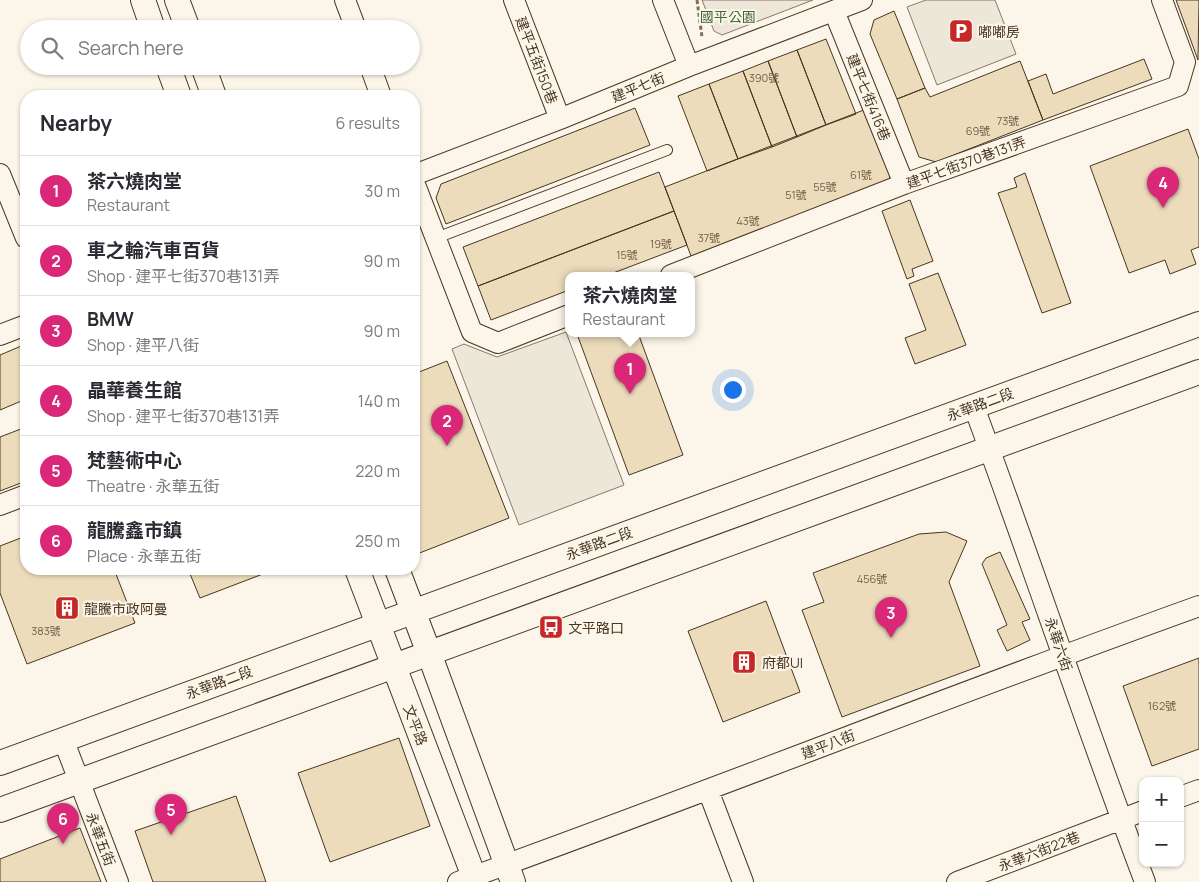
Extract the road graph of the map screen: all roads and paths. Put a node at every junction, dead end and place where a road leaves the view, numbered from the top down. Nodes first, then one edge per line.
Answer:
1 (142, 0) edge
2 (177, 0) edge
3 (345, 0) edge
4 (514, 0) edge
5 (663, 0) edge
6 (696, 0) edge
7 (862, 0) edge
8 (1162, 0) edge
9 (834, 11) junction
10 (150, 20) edge
11 (185, 20) edge
12 (353, 20) edge
13 (711, 35) dead end
14 (689, 66) junction
15 (171, 75) edge
16 (206, 75) edge
17 (373, 75) edge
18 (177, 90) edge
19 (212, 90) edge
20 (379, 90) edge
21 (560, 119) junction
22 (667, 150) dead end
23 (420, 173) edge
24 (0, 176) edge
25 (904, 184) junction
26 (420, 197) edge
27 (20, 224) edge
28 (436, 238) junction
29 (678, 272) edge
30 (565, 317) edge
31 (1199, 324) edge
32 (20, 327) edge
33 (0, 335) edge
34 (1199, 372) edge
35 (974, 407) junction
36 (989, 449) junction
37 (20, 497) edge
38 (0, 505) edge
39 (359, 575) edge
40 (399, 575) edge
41 (1199, 606) edge
42 (413, 611) junction
43 (378, 624) junction
44 (429, 653) junction
45 (1063, 655) junction
46 (394, 666) junction
47 (64, 739) junction
48 (0, 763) edge
49 (79, 781) junction
50 (708, 790) junction
51 (1199, 790) edge
52 (1184, 796) edge
53 (0, 810) edge
54 (1139, 812) edge
55 (1121, 819) junction
56 (509, 873) edge
57 (469, 880) edge
58 (118, 882) edge
59 (743, 882) edge
60 (957, 882) edge
61 (1145, 882) edge

1 - 10 street
2 - 11 street
3 - 12 street
4 - 21 street, 建平五街150巷
5 - 14 street
6 - 13 path
7 - 9 street, 建平七街
8 - 25 street, 建平七街370巷131弄
9 - 14 street, 建平七街
9 - 25 street, 建平七街416巷
14 - 21 street, 建平七街
15 - 18 street
16 - 19 street
17 - 20 street
21 - 23 street, 建平七街
22 - 28 lane
24 - 27 street
25 - 29 street, 建平七街370巷131弄
26 - 28 street
28 - 30 street
31 - 35 street, 永華路二段
32 - 33 street
34 - 36 street
35 - 36 street, 永華六街
35 - 42 street, 永華路二段
36 - 44 street
36 - 45 street, 永華六街
37 - 38 street
39 - 43 street, 文平路
40 - 42 street
41 - 45 street, 建平八街
42 - 43 street, 永華路二段
42 - 44 street
43 - 46 street, 文平路
43 - 47 street, 永華路二段
44 - 46 street
44 - 56 street
45 - 50 street, 建平八街
45 - 55 street, 永華六街
46 - 49 street
46 - 57 street, 文平路
47 - 48 street, 永華路二段
47 - 49 street, 永華五街
49 - 53 street
49 - 58 street, 永華五街
50 - 56 street, 建平八街
50 - 59 street
51 - 52 street
54 - 55 street, 永華六街22巷
55 - 60 street, 永華六街22巷
55 - 61 street, 永華六街
56 - 57 street, 建平八街

